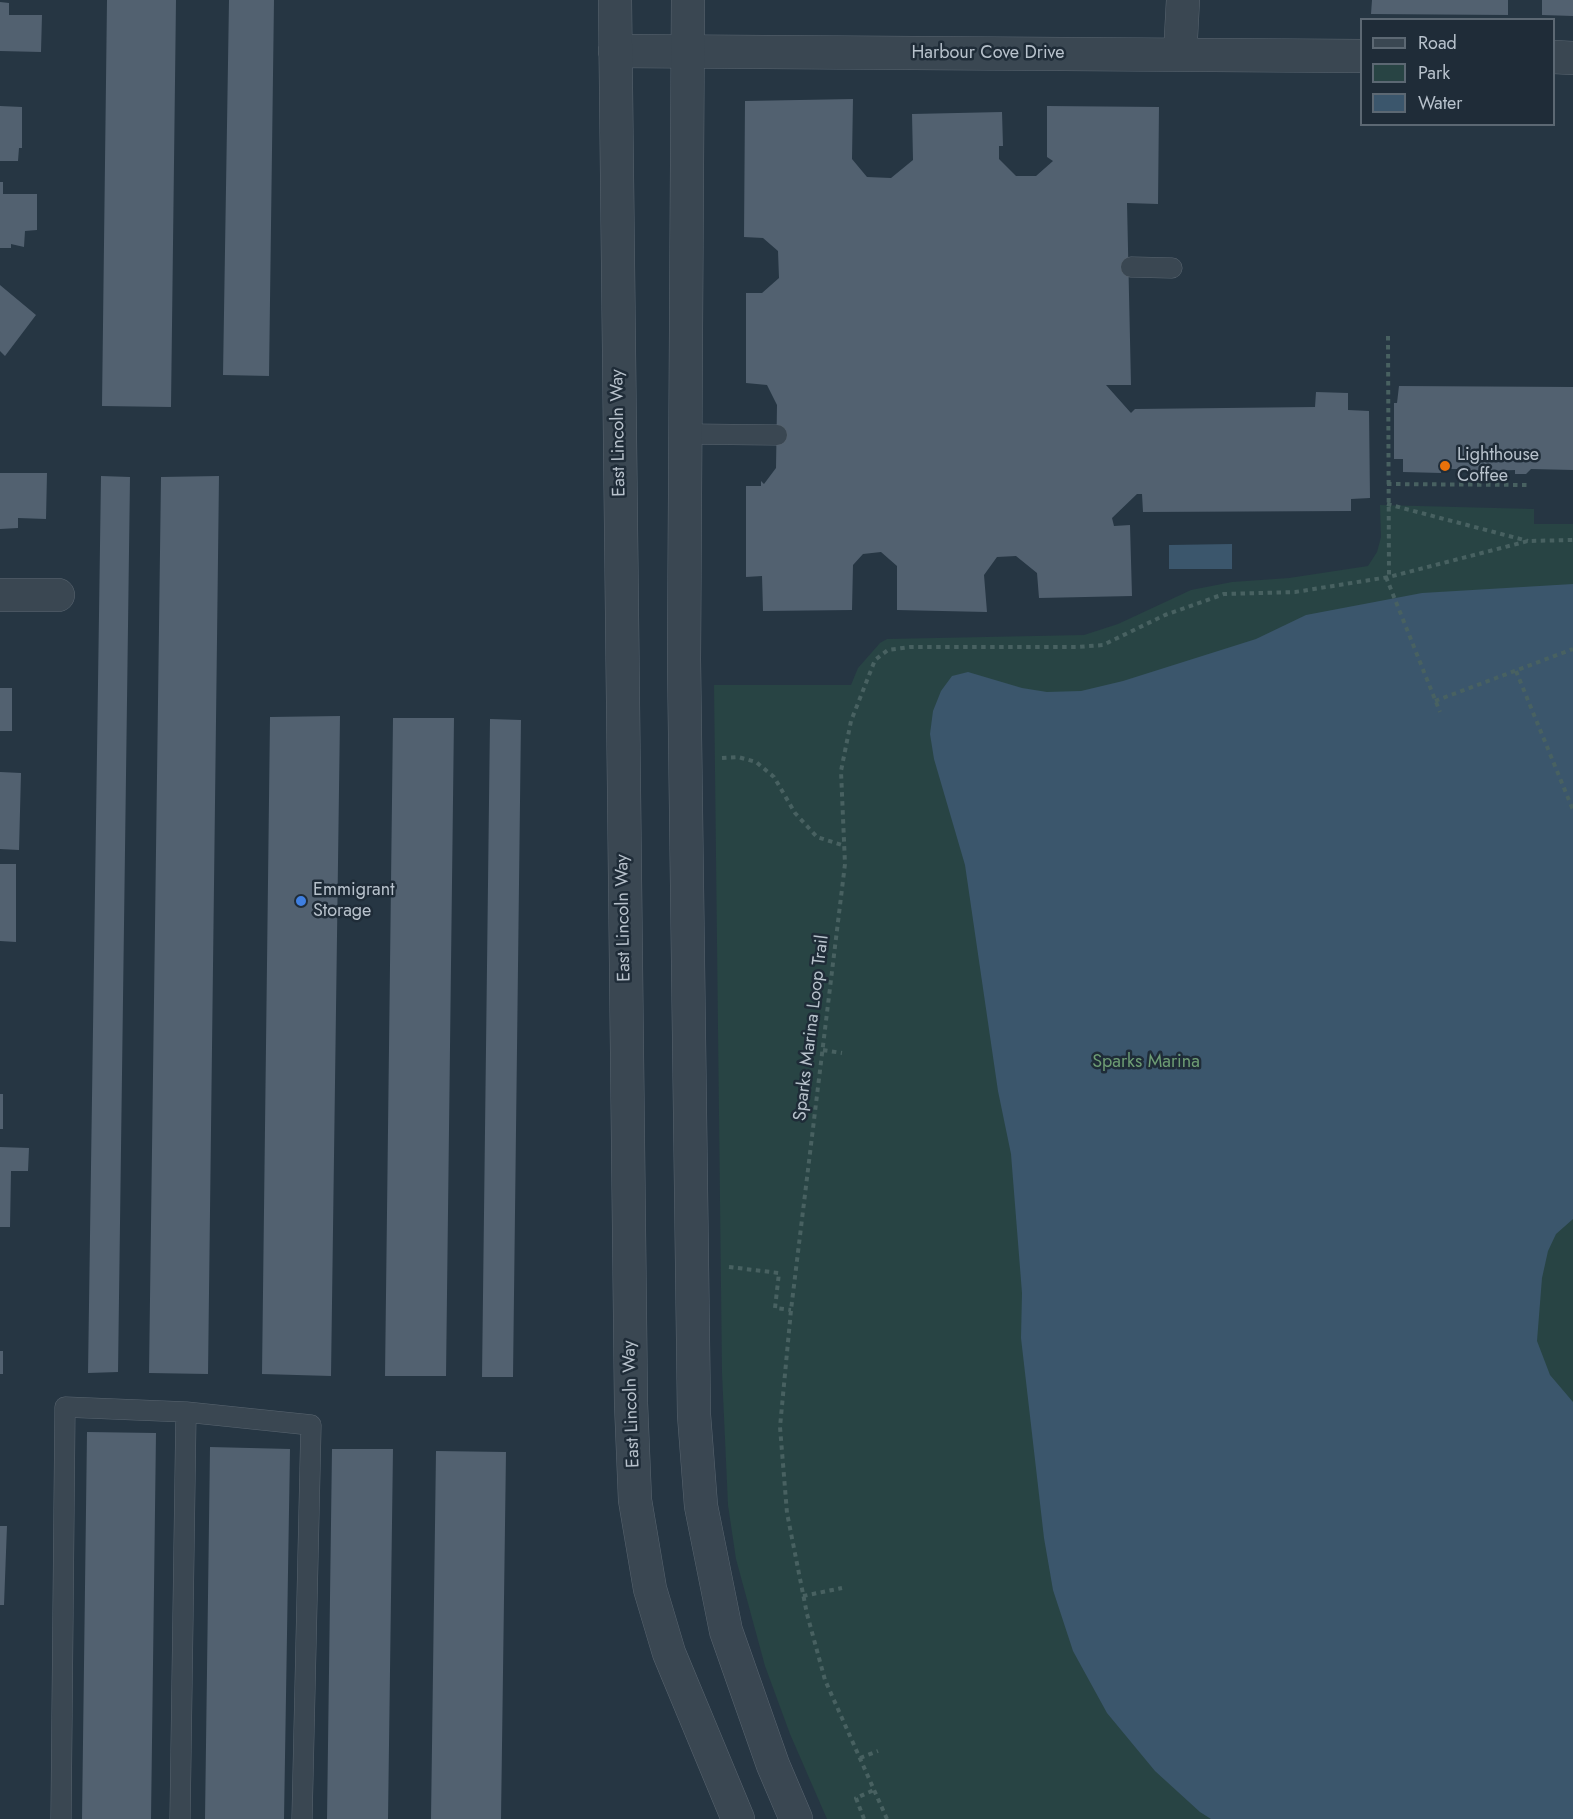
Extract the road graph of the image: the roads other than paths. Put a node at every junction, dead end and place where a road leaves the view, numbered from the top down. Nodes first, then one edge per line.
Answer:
1 (615, 0) edge
2 (688, 0) edge
3 (1183, 0) edge
4 (615, 51) junction
5 (688, 53) junction
6 (1180, 56) junction
7 (1360, 56) edge
8 (1555, 57) edge
9 (1573, 58) edge
10 (1131, 267) dead end
11 (1172, 268) dead end
12 (686, 434) junction
13 (777, 435) dead end
14 (0, 595) edge
15 (58, 595) dead end
16 (186, 1412) junction
17 (61, 1819) edge
18 (180, 1819) edge
19 (302, 1819) edge
20 (738, 1819) edge
21 (796, 1819) edge

1 - 4 street, East Lincoln Way
2 - 5 street
3 - 6 street
4 - 5 street, Harbour Cove Drive
4 - 20 street, East Lincoln Way
5 - 6 street, Harbour Cove Drive
5 - 12 street
6 - 7 street, Harbour Cove Drive
8 - 9 street
10 - 11 lane
12 - 13 lane
12 - 21 street
14 - 15 street
16 - 17 lane
16 - 18 lane
16 - 19 lane

